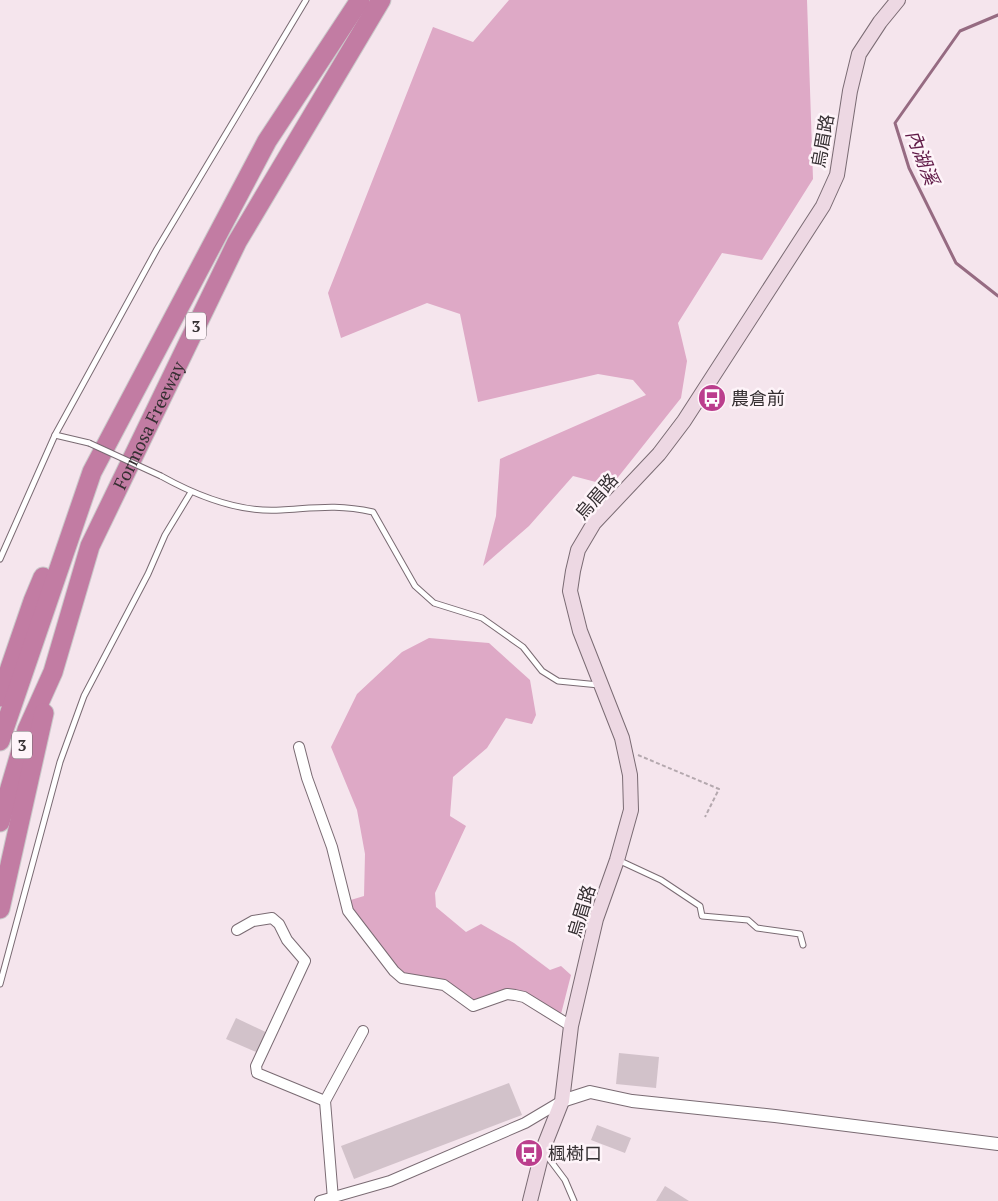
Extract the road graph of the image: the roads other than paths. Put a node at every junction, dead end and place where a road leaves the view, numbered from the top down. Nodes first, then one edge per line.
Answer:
1 (306, 0) edge
2 (360, 0) edge
3 (381, 0) edge
4 (898, 0) edge
5 (55, 435) junction
6 (92, 472) junction
7 (191, 492) junction
8 (0, 559) edge
9 (53, 672) junction
10 (602, 684) junction
11 (0, 697) edge
12 (0, 741) edge
13 (299, 747) dead end
14 (0, 822) edge
15 (617, 860) junction
16 (0, 909) edge
17 (237, 930) dead end
18 (802, 946) dead end
19 (0, 984) edge
20 (571, 1026) junction
21 (363, 1031) dead end
22 (325, 1101) junction
23 (562, 1101) junction
24 (998, 1144) edge
25 (543, 1149) junction
26 (333, 1198) junction
27 (320, 1201) edge
28 (530, 1201) edge
29 (574, 1201) edge

1 - 5 lane
2 - 6 highway, Formosa Freeway / 3
3 - 9 highway, Formosa Freeway / 3
4 - 10 main road, 烏眉路
5 - 7 lane, bridge
5 - 8 lane
6 - 11 highway
6 - 12 highway, Formosa Freeway / 3
7 - 10 lane
7 - 19 lane
9 - 14 highway, Formosa Freeway / 3
9 - 16 highway
10 - 15 main road, 烏眉路
13 - 20 street
15 - 18 lane
15 - 20 main road, 烏眉路
17 - 22 street
20 - 23 main road, 烏眉路
21 - 22 street
22 - 26 street
23 - 24 street
23 - 25 main road, 烏眉路
23 - 26 street
25 - 28 main road, 烏眉路
25 - 29 lane
26 - 27 street

